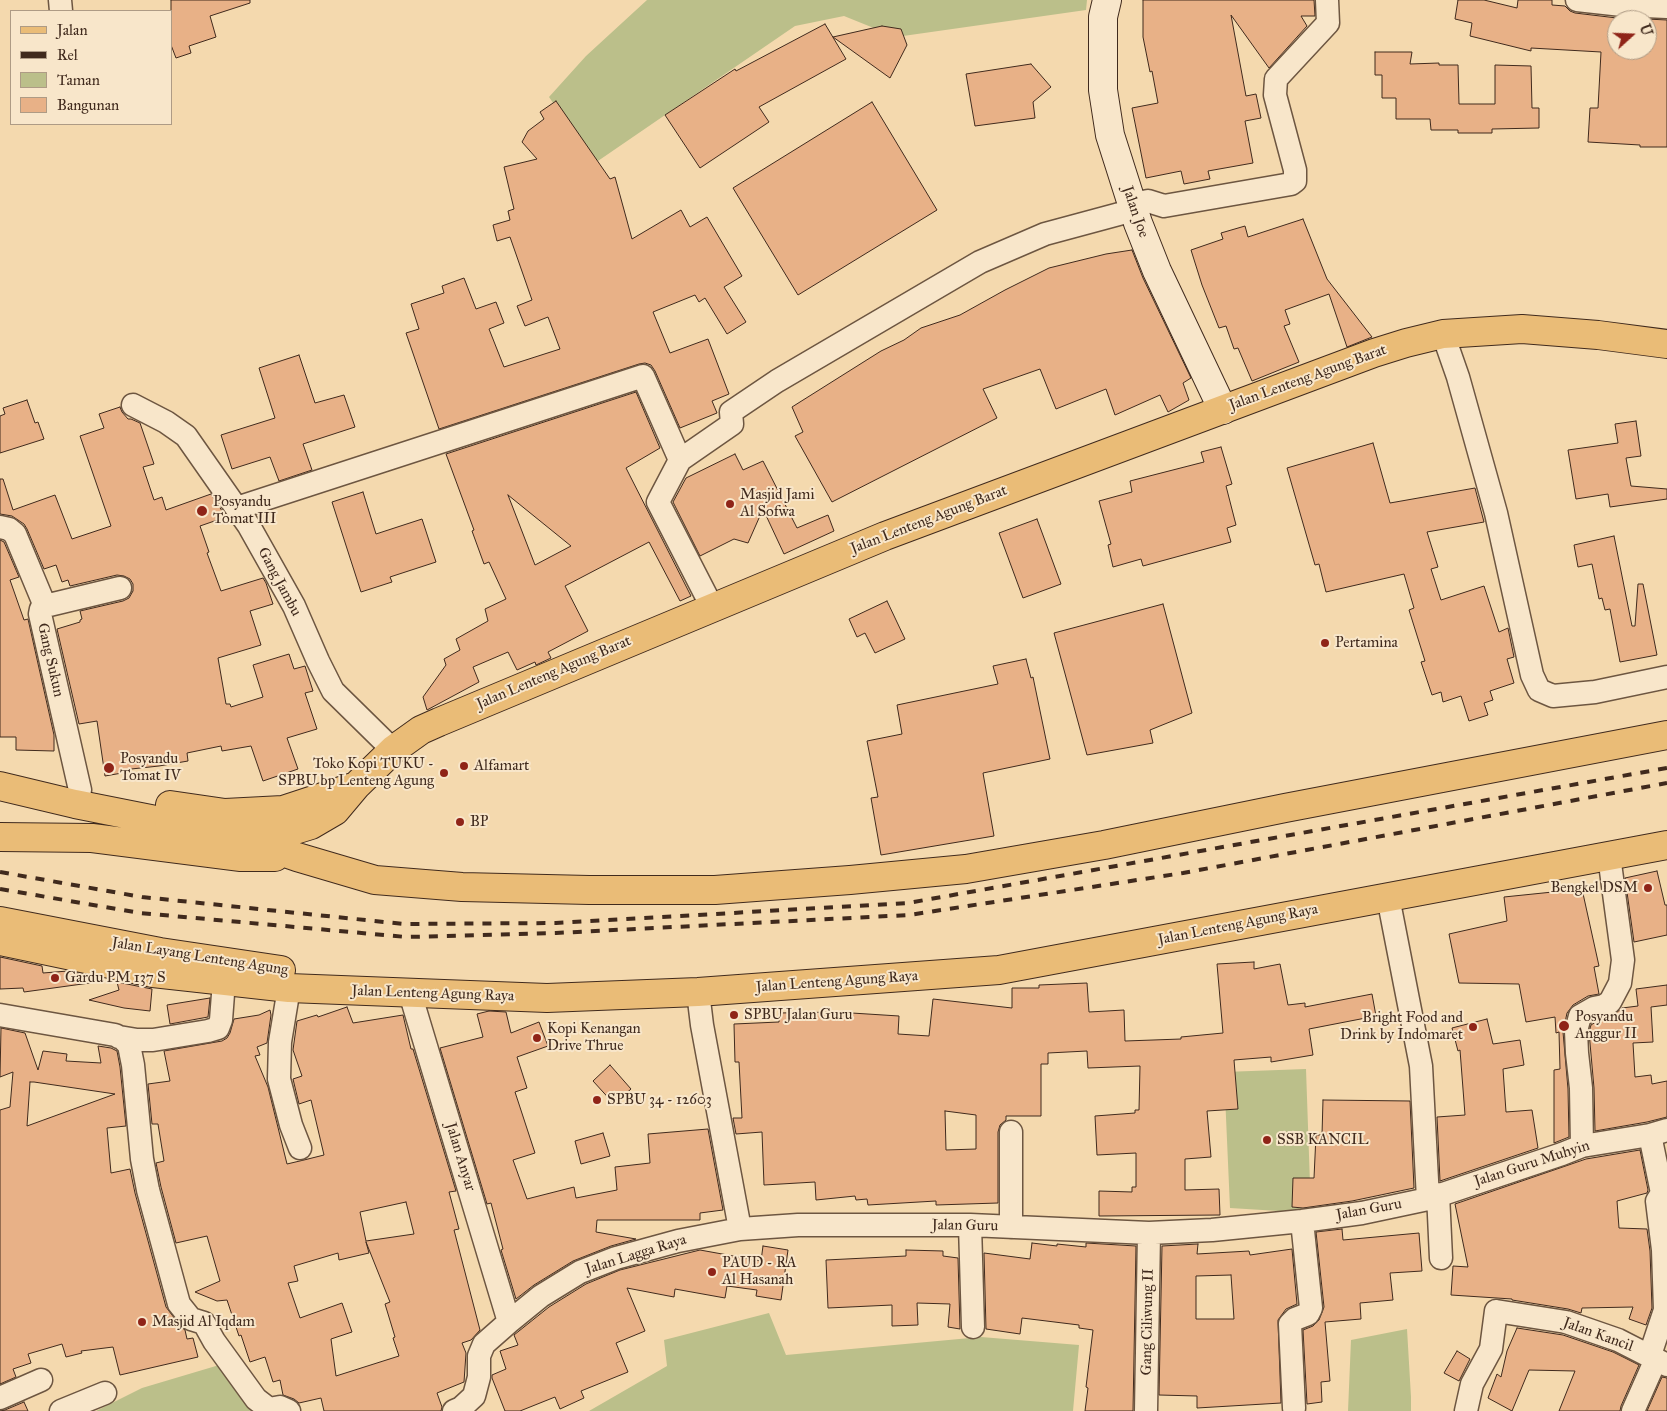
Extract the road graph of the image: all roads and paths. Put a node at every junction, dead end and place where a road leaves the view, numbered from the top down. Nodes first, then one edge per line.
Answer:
1 (1107, 0) edge
2 (1326, 0) edge
3 (1577, 0) edge
4 (1621, 3) edge
5 (1667, 7) edge
6 (1135, 212) junction
7 (1443, 334) junction
8 (1667, 344) edge
9 (133, 405) dead end
10 (1223, 410) junction
11 (679, 462) junction
12 (237, 508) junction
13 (0, 527) edge
14 (120, 588) dead end
15 (45, 606) junction
16 (712, 607) junction
17 (1667, 678) edge
18 (1667, 735) edge
19 (388, 746) junction
20 (0, 771) edge
21 (0, 786) edge
22 (356, 786) junction
23 (85, 792) junction
24 (236, 836) junction
25 (0, 837) edge
26 (1667, 845) edge
27 (1609, 856) junction
28 (297, 857) junction
29 (1388, 897) junction
30 (0, 921) edge
31 (0, 941) edge
32 (283, 978) junction
33 (224, 981) junction
34 (698, 992) junction
35 (405, 993) junction
36 (0, 1015) edge
37 (119, 1037) junction
38 (1011, 1132) dead end
39 (1658, 1132) edge
40 (1582, 1146) junction
41 (300, 1148) dead end
42 (1433, 1196) junction
43 (1302, 1221) junction
44 (970, 1225) junction
45 (1011, 1227) junction
46 (740, 1228) junction
47 (1149, 1233) junction
48 (1441, 1258) dead end
49 (509, 1322) junction
50 (973, 1328) dead end
51 (1658, 1359) edge
52 (41, 1380) dead end
53 (105, 1393) dead end
54 (0, 1398) edge
55 (1294, 1408) dead end
56 (61, 1411) edge
57 (289, 1411) edge
58 (454, 1411) edge
59 (1146, 1411) edge
60 (1466, 1411) edge
61 (1632, 1411) edge

1 - 6 street, Jalan Joe
2 - 6 street
3 - 4 street
4 - 5 street
6 - 10 street, Jalan Joe
6 - 11 street
7 - 8 main road, Jalan Lenteng Agung Barat
7 - 10 main road, Jalan Lenteng Agung Barat
7 - 17 street
9 - 12 street, Gang Jambu
10 - 16 main road, Jalan Lenteng Agung Barat
11 - 12 street
11 - 16 street
12 - 19 street, Gang Jambu
13 - 15 street
14 - 15 street, Gang Sukun
15 - 23 street, Gang Sukun
16 - 19 main road, Jalan Lenteng Agung Barat
18 - 28 main road
19 - 22 main road, Jalan Lenteng Agung Barat
20 - 23 main road
21 - 24 main road
22 - 23 main road
22 - 24 main road, Jalan Lenteng Agung Barat
24 - 28 main road
25 - 28 main road
26 - 27 main road, Jalan Lenteng Agung Raya
27 - 29 main road, Jalan Lenteng Agung Raya
27 - 40 street
29 - 34 main road, Jalan Lenteng Agung Raya
29 - 42 street
30 - 32 main road, Jalan Layang Lenteng Agung
31 - 33 main road
32 - 33 main road
32 - 35 main road, Jalan Layang Lenteng Agung
32 - 41 street
33 - 37 street
34 - 35 main road, Jalan Lenteng Agung Raya
34 - 46 street
35 - 49 street, Jalan Anyar
36 - 37 street
37 - 57 street
38 - 45 street
39 - 40 street, Jalan Guru Muhyin
39 - 51 street
40 - 42 street, Jalan Guru Muhyin
42 - 43 street, Jalan Guru
42 - 48 street
43 - 47 street, Jalan Guru
43 - 55 street
44 - 45 street, Jalan Guru
44 - 46 street, Jalan Guru
44 - 50 street
45 - 47 street, Jalan Guru
46 - 49 street, Jalan Lagga Raya
47 - 59 street, Gang Ciliwung II
49 - 58 street, Jalan Lagga Raya
51 - 60 street, Jalan Kancil
51 - 61 street
52 - 54 street
53 - 56 street

